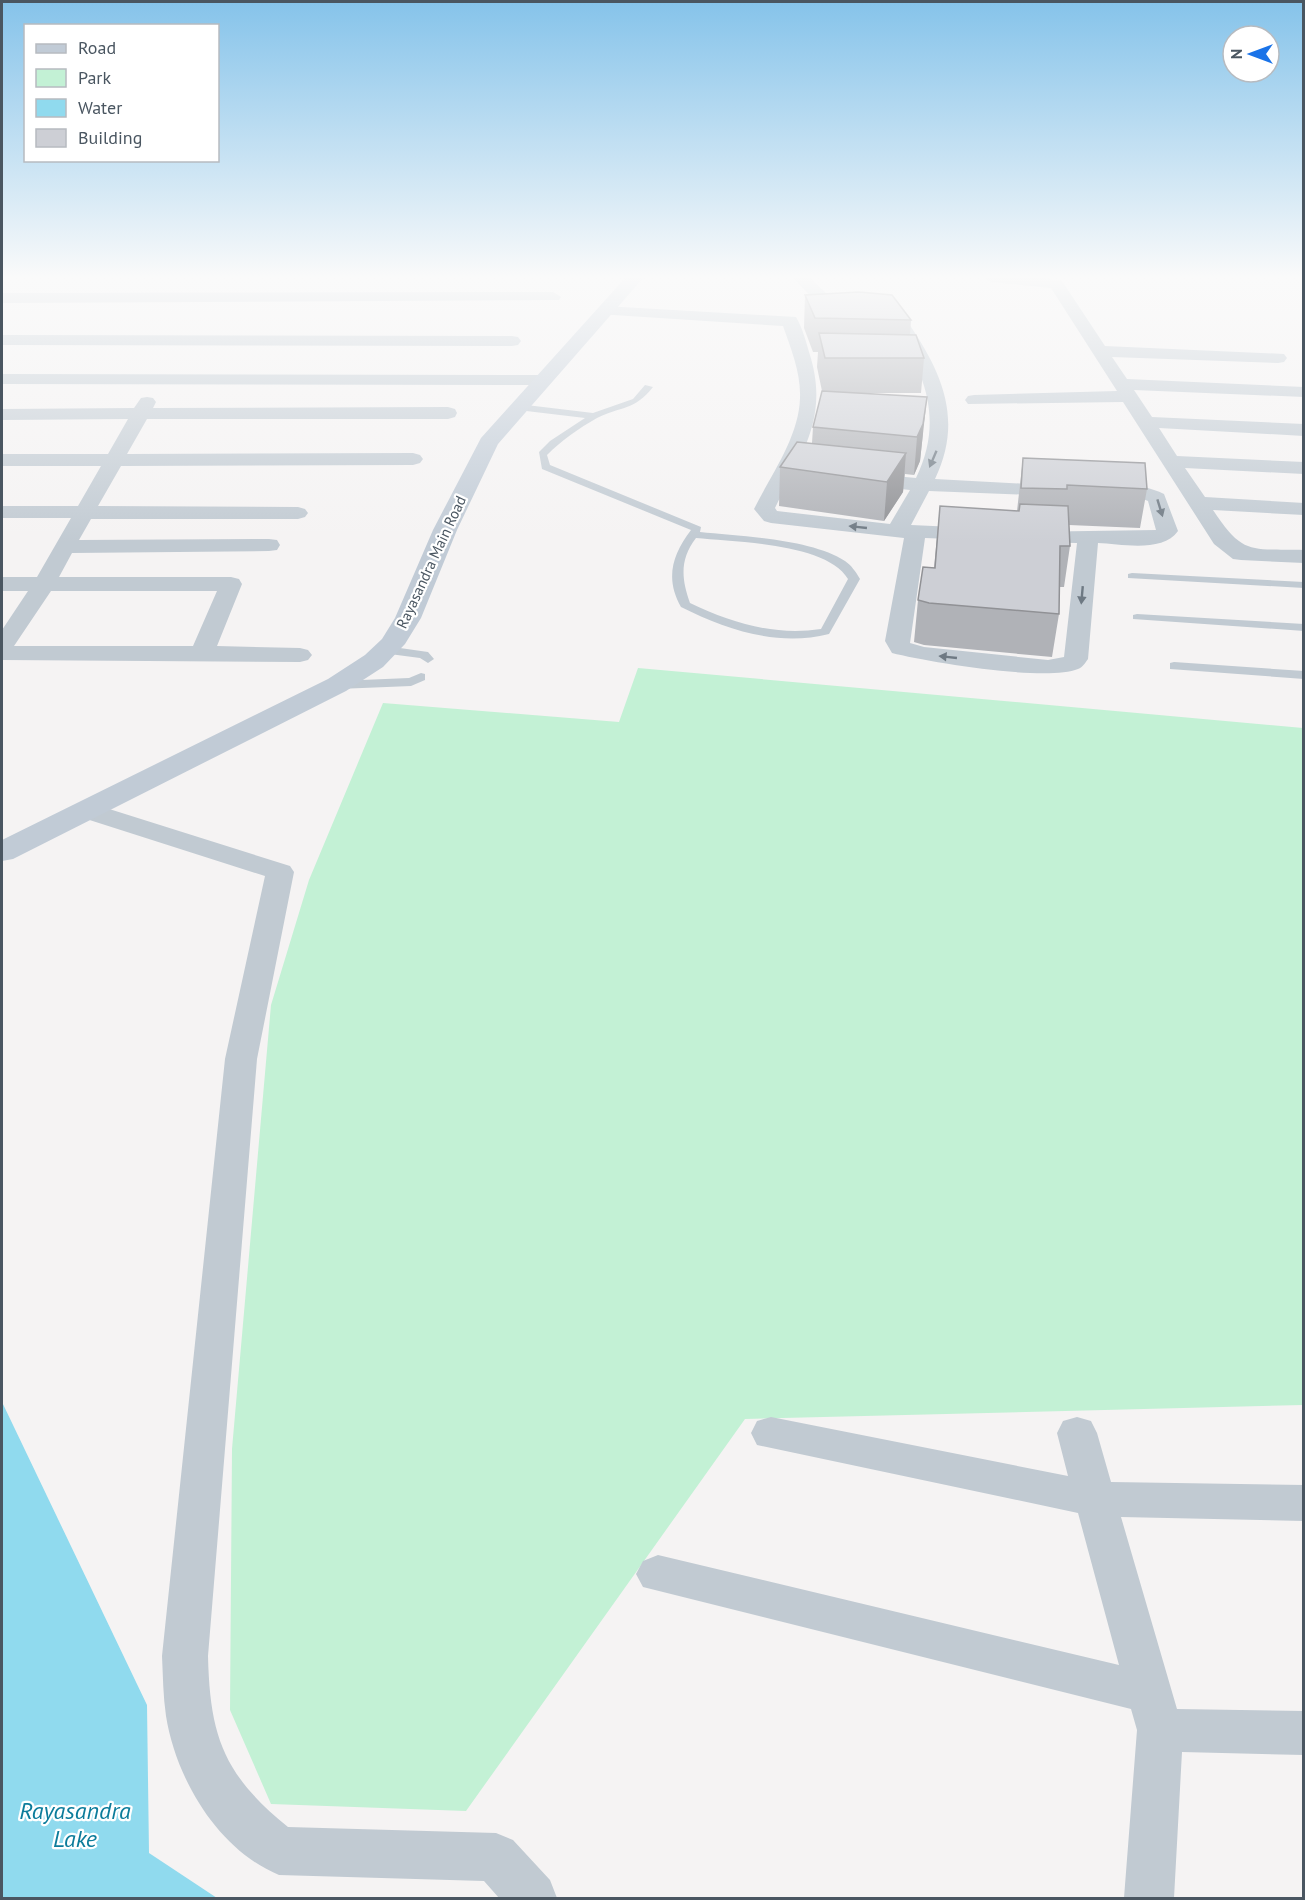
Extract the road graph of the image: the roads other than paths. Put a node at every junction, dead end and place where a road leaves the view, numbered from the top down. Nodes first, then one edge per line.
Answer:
1 (169, 366) edge
2 (555, 366) edge
3 (810, 366) edge
4 (924, 366) edge
5 (1108, 366) edge
6 (2, 379) edge
7 (160, 380) junction
8 (543, 380) junction
9 (648, 387) dead end
10 (1124, 390) junction
11 (1304, 392) edge
12 (974, 400) dead end
13 (519, 407) junction
14 (448, 413) dead end
15 (2, 414) edge
16 (140, 415) junction
17 (594, 416) junction
18 (805, 419) junction
19 (827, 420) edge
20 (1145, 422) junction
21 (917, 424) edge
22 (939, 425) junction
23 (1304, 430) edge
24 (413, 459) dead end
25 (2, 460) edge
26 (114, 460) junction
27 (1170, 461) junction
28 (1304, 468) edge
29 (783, 470) junction
30 (806, 473) edge
31 (841, 476) edge
32 (922, 485) junction
33 (1005, 488) junction
34 (1197, 503) junction
35 (1304, 509) edge
36 (2, 512) edge
37 (85, 512) junction
38 (1002, 512) edge
39 (298, 513) dead end
40 (907, 531) junction
41 (693, 534) junction
42 (1088, 537) junction
43 (269, 544) dead end
44 (64, 548) junction
45 (1304, 557) edge
46 (1132, 576) dead end
47 (2, 584) edge
48 (44, 584) junction
49 (1304, 585) edge
50 (1137, 617) dead end
51 (1304, 628) edge
52 (2, 647) edge
53 (386, 650) junction
54 (2, 653) edge
55 (202, 653) junction
56 (300, 655) dead end
57 (428, 659) dead end
58 (1174, 666) dead end
59 (1304, 675) edge
60 (421, 677) dead end
61 (337, 685) junction
62 (87, 810) junction
63 (2, 852) edge
64 (771, 1433) dead end
65 (1077, 1433) dead end
66 (1096, 1499) junction
67 (1304, 1503) edge
68 (658, 1574) dead end
69 (1155, 1711) junction
70 (1304, 1733) edge
71 (532, 1899) edge
72 (1149, 1899) edge

1 - 7 street
2 - 8 street, Rayasandra Main Road
3 - 18 street
4 - 22 street
5 - 10 street
6 - 7 street
7 - 8 street
7 - 16 street
8 - 13 street, Rayasandra Main Road
9 - 17 lane
10 - 11 street
10 - 12 street
10 - 20 street
13 - 17 lane
13 - 53 street, Rayasandra Main Road
14 - 16 street
15 - 16 street
16 - 26 street
17 - 41 lane
18 - 19 street
18 - 29 street
20 - 23 street
20 - 27 street
21 - 22 street
22 -> 32 street
24 - 26 street
25 - 26 street
26 - 37 street
27 - 28 street
27 - 34 street
29 - 30 street
40 -> 29 street
31 - 32 street
32 - 33 street
32 - 40 street
33 - 38 street
33 -> 42 street
34 - 35 street
34 - 45 street
36 - 37 street
37 - 39 street
37 - 44 street
40 - 42 street
42 -> 40 street
41 - 41 lane
43 - 44 street
44 - 48 street
46 - 49 lane
47 - 48 street
48 - 52 street
48 - 55 street
50 - 51 lane
53 - 57 lane
53 - 61 street, Rayasandra Main Road
54 - 55 street
55 - 56 street
58 - 59 lane
60 - 61 lane
61 - 62 street, Rayasandra Main Road
62 - 63 street, Rayasandra Main Road
62 - 71 street
64 - 66 street
65 - 66 street
66 - 67 street
66 - 69 street
68 - 69 street
69 - 70 street
69 - 72 street

